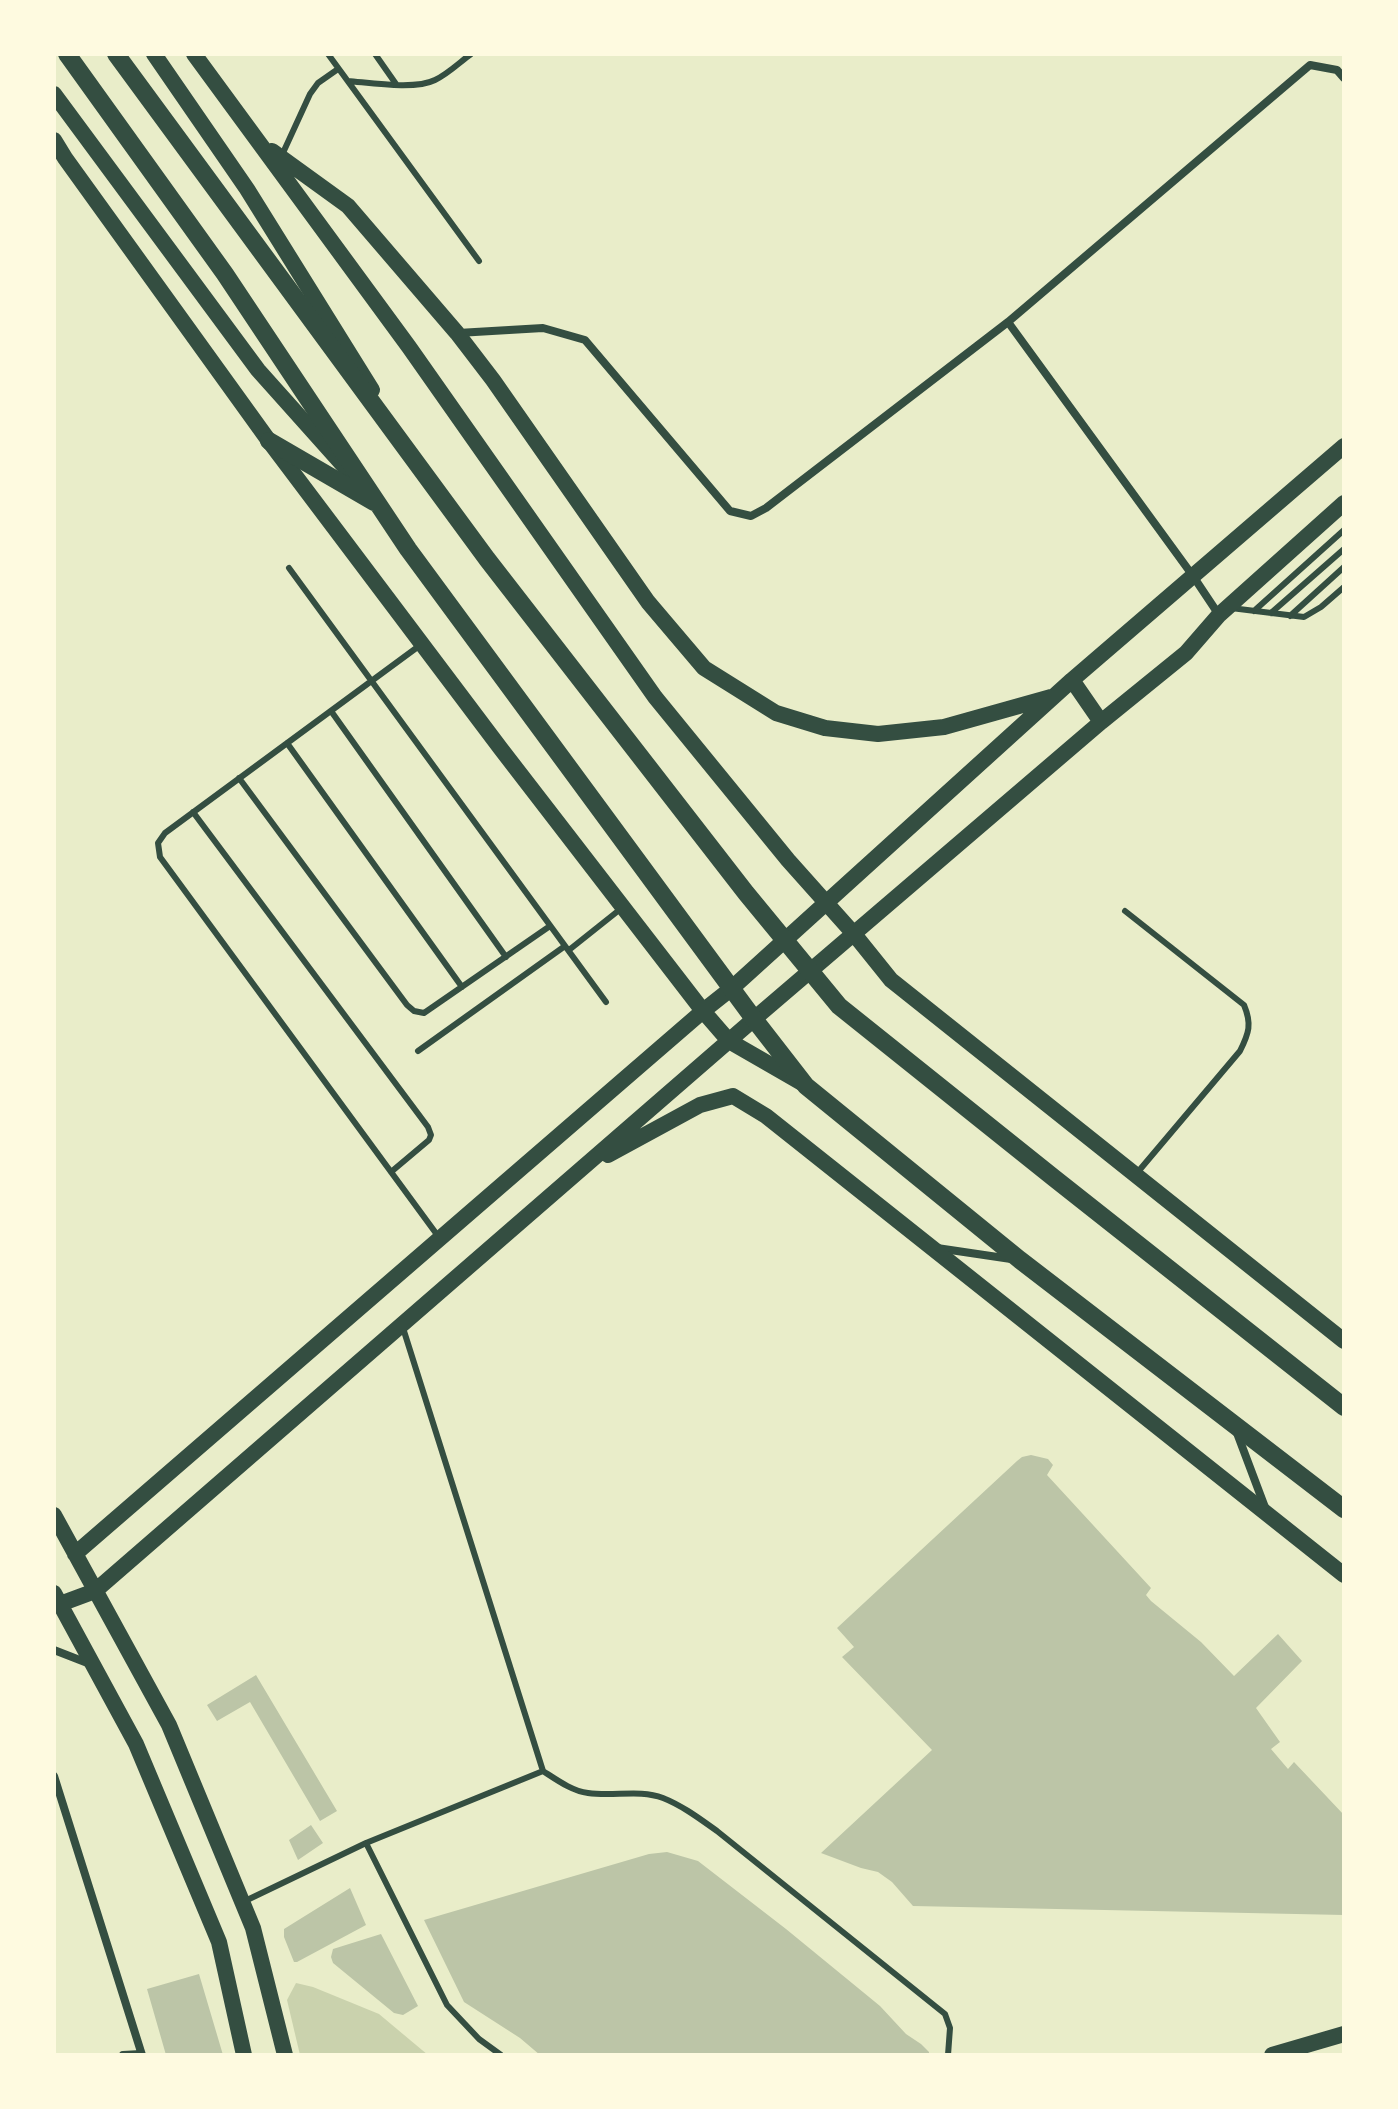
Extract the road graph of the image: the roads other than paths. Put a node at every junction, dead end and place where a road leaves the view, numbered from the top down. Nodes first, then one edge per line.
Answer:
1 (67, 54) edge
2 (116, 54) edge
3 (154, 54) edge
4 (194, 54) edge
5 (328, 54) edge
6 (375, 54) edge
7 (455, 54) edge
8 (471, 54) edge
9 (461, 62) junction
10 (338, 69) junction
11 (1344, 78) edge
12 (348, 81) junction
13 (396, 84) junction
14 (54, 94) edge
15 (56, 143) edge
16 (278, 161) junction
17 (479, 261) dead end
18 (1008, 322) junction
19 (457, 333) junction
20 (269, 441) junction
21 (1344, 446) edge
22 (421, 469) junction
23 (1344, 503) edge
24 (377, 504) junction
25 (1344, 530) edge
26 (1344, 549) edge
27 (1344, 567) edge
28 (289, 568) dead end
29 (1193, 576) junction
30 (1344, 587) edge
31 (1254, 611) junction
32 (1223, 612) junction
33 (1271, 613) junction
34 (1290, 616) junction
35 (422, 644) junction
36 (1072, 680) junction
37 (372, 681) junction
38 (1056, 696) junction
39 (331, 711) junction
40 (1101, 722) junction
41 (287, 743) junction
42 (239, 778) junction
43 (193, 812) junction
44 (826, 903) junction
45 (623, 907) junction
46 (1125, 911) dead end
47 (550, 926) junction
48 (854, 934) junction
49 (785, 940) junction
50 (567, 948) junction
51 (506, 957) junction
52 (810, 971) junction
53 (462, 987) junction
54 (732, 988) junction
55 (606, 1002) dead end
56 (703, 1011) junction
57 (754, 1019) junction
58 (729, 1041) junction
59 (418, 1051) dead end
60 (806, 1086) junction
61 (581, 1169) junction
62 (391, 1172) junction
63 (1135, 1175) junction
64 (440, 1238) junction
65 (932, 1248) junction
66 (1020, 1260) junction
67 (402, 1325) junction
68 (1344, 1341) edge
69 (1344, 1407) edge
70 (1234, 1425) junction
71 (1344, 1509) edge
72 (1268, 1514) junction
73 (54, 1515) edge
74 (75, 1554) junction
75 (1344, 1575) edge
76 (95, 1591) junction
77 (57, 1599) edge
78 (54, 1650) edge
79 (93, 1665) junction
80 (543, 1771) junction
81 (54, 1776) edge
82 (366, 1843) junction
83 (242, 1902) junction
84 (1344, 2034) edge
85 (141, 2054) edge
86 (123, 2055) edge
87 (244, 2055) edge
88 (285, 2055) edge
89 (501, 2055) edge
90 (948, 2055) edge
91 (1272, 2055) edge

1 - 24 main road
2 - 22 main road
3 - 22 main road
4 - 16 main road
5 - 10 lane
6 - 13 lane
7 - 9 lane
8 - 9 lane
9 - 13 lane
10 - 12 lane
10 - 16 lane
11 - 18 street
12 - 13 lane
12 - 17 lane
14 - 24 main road
15 - 20 main road
16 - 19 main road
16 - 44 main road
18 - 19 street
18 - 29 street
19 - 38 main road
20 - 24 main road
20 - 35 main road
21 - 29 main road
22 - 49 main road
23 - 32 main road
24 - 54 main road
25 - 31 lane
26 - 33 lane
27 - 34 lane
28 - 37 lane
29 - 32 street
29 - 36 main road
30 - 34 lane
31 - 32 lane
31 - 33 lane
32 - 40 main road
33 - 34 lane
35 - 37 lane
35 - 45 main road
36 - 38 main road
36 - 40 main road
37 - 39 lane
37 - 47 lane
38 - 44 main road
39 - 41 lane
39 - 51 lane
40 - 48 main road
41 - 42 lane
41 - 53 lane
42 - 43 lane
42 - 53 lane
43 - 62 lane
43 - 62 lane
44 - 48 main road
44 - 49 main road
45 - 50 lane
45 - 56 main road
46 - 63 lane
47 - 50 lane
47 - 51 lane
48 - 52 main road
48 - 63 main road
49 - 52 main road
49 - 54 main road
50 - 55 lane
50 - 59 lane
51 - 53 lane
52 - 57 main road
52 - 69 main road
54 - 56 main road
54 - 57 main road
56 - 58 main road
56 - 64 main road
57 - 58 main road
57 - 60 main road
58 - 60 main road
58 - 61 main road
60 - 66 main road
61 - 65 main road
61 - 67 main road
62 - 64 lane
63 - 68 main road
64 - 74 main road
65 - 66 street
65 - 72 main road
66 - 70 main road
67 - 76 main road
67 - 80 lane
70 - 71 main road
70 - 72 street
72 - 75 main road
73 - 74 main road
74 - 76 main road
76 - 77 main road
76 - 83 main road
77 - 79 main road
78 - 79 street
79 - 87 main road
80 - 82 lane
80 - 90 lane
81 - 85 street
82 - 83 lane
82 - 89 lane
83 - 88 main road
84 - 91 main road
85 - 86 street

